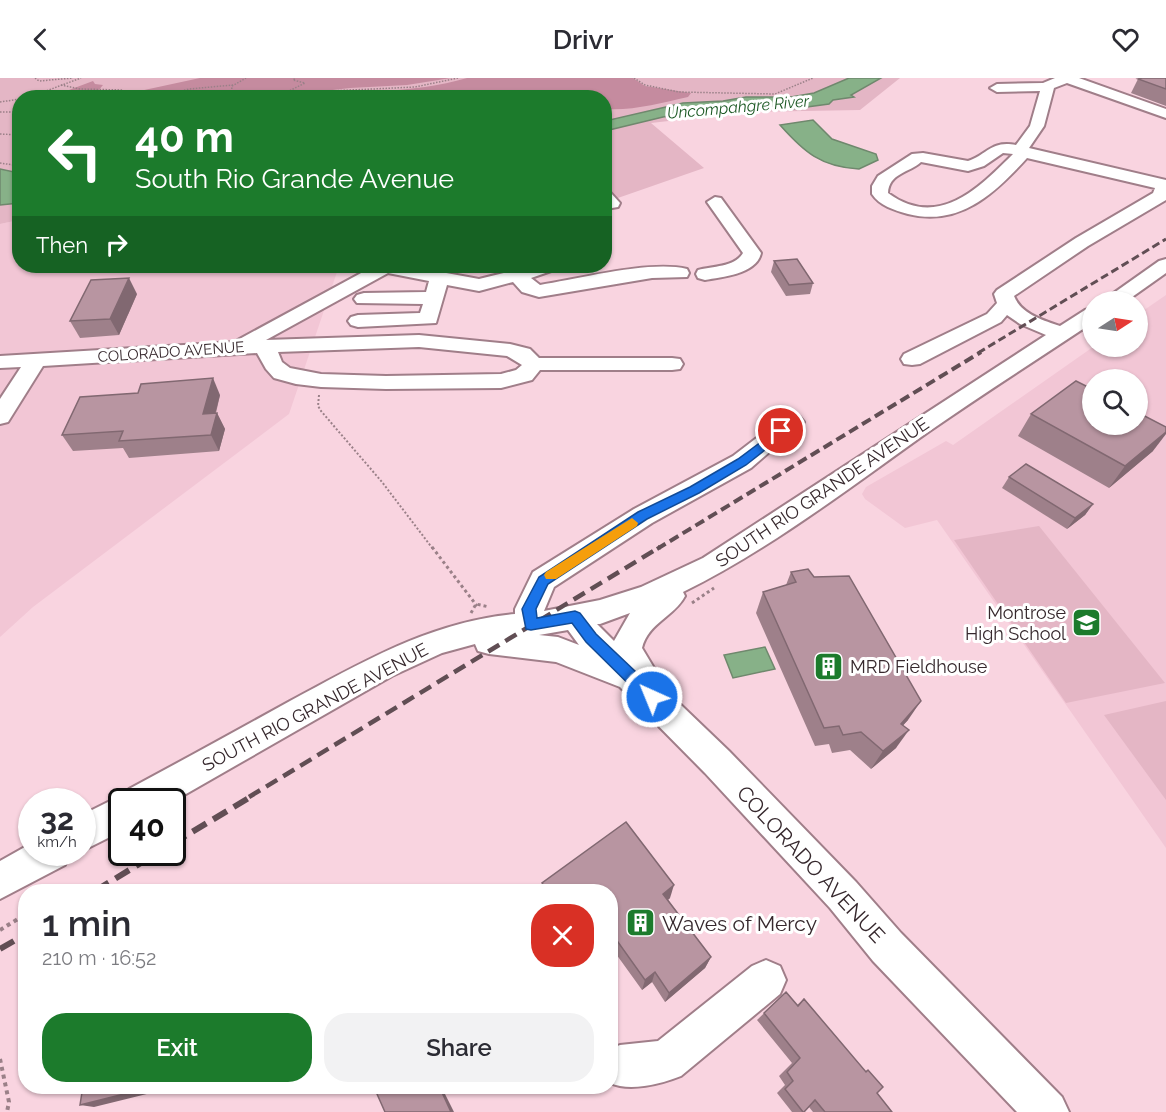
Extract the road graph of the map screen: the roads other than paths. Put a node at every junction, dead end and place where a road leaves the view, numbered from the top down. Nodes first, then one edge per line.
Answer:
1 (1068, 78) edge
2 (1048, 87) junction
3 (998, 92) dead end
4 (1166, 114) edge
5 (1022, 150) junction
6 (1166, 185) edge
7 (715, 202) dead end
8 (1163, 270) edge
9 (372, 273) edge
10 (401, 273) edge
11 (527, 273) edge
12 (518, 276) junction
13 (436, 289) junction
14 (1129, 291) edge
15 (363, 299) dead end
16 (1006, 305) junction
17 (429, 319) junction
18 (358, 321) dead end
19 (1082, 321) edge
20 (1062, 334) junction
21 (428, 342) junction
22 (266, 346) junction
23 (240, 348) junction
24 (912, 359) dead end
25 (36, 360) junction
26 (0, 362) edge
27 (672, 363) dead end
28 (534, 364) junction
29 (0, 417) edge
30 (792, 422) dead end
31 (713, 565) junction
32 (575, 617) junction
33 (531, 625) junction
34 (461, 636) junction
35 (636, 681) junction
36 (667, 713) junction
37 (164, 788) edge
38 (27, 866) edge
39 (0, 881) edge
40 (766, 980) dead end
41 (620, 1066) dead end
42 (1047, 1112) edge

1 - 2 street
1 - 4 street
2 - 3 street
2 - 5 street
5 - 5 street
5 - 6 street
6 - 16 street
7 - 12 street
8 - 14 street
9 - 23 street
10 - 13 street
11 - 12 street
12 - 13 street
13 - 15 street
13 - 17 street
16 - 20 street
16 - 24 street
17 - 18 street
17 - 21 street
19 - 20 street, SOUTH RIO GRANDE AVENUE
20 - 31 street, SOUTH RIO GRANDE AVENUE
21 - 22 street, COLORADO AVENUE
21 - 28 street, COLORADO AVENUE
22 - 23 street, COLORADO AVENUE
22 - 28 street
23 - 25 street, COLORADO AVENUE
25 - 26 street, COLORADO AVENUE
25 - 29 street
27 - 28 street
30 - 33 street
31 - 32 street, SOUTH RIO GRANDE AVENUE
31 - 36 street
32 - 33 street, SOUTH RIO GRANDE AVENUE
32 - 35 street, COLORADO AVENUE
33 - 34 street, SOUTH RIO GRANDE AVENUE
34 - 35 street
34 - 37 street, SOUTH RIO GRANDE AVENUE
35 - 36 street, COLORADO AVENUE
36 - 42 street, COLORADO AVENUE
38 - 39 street
40 - 41 street

